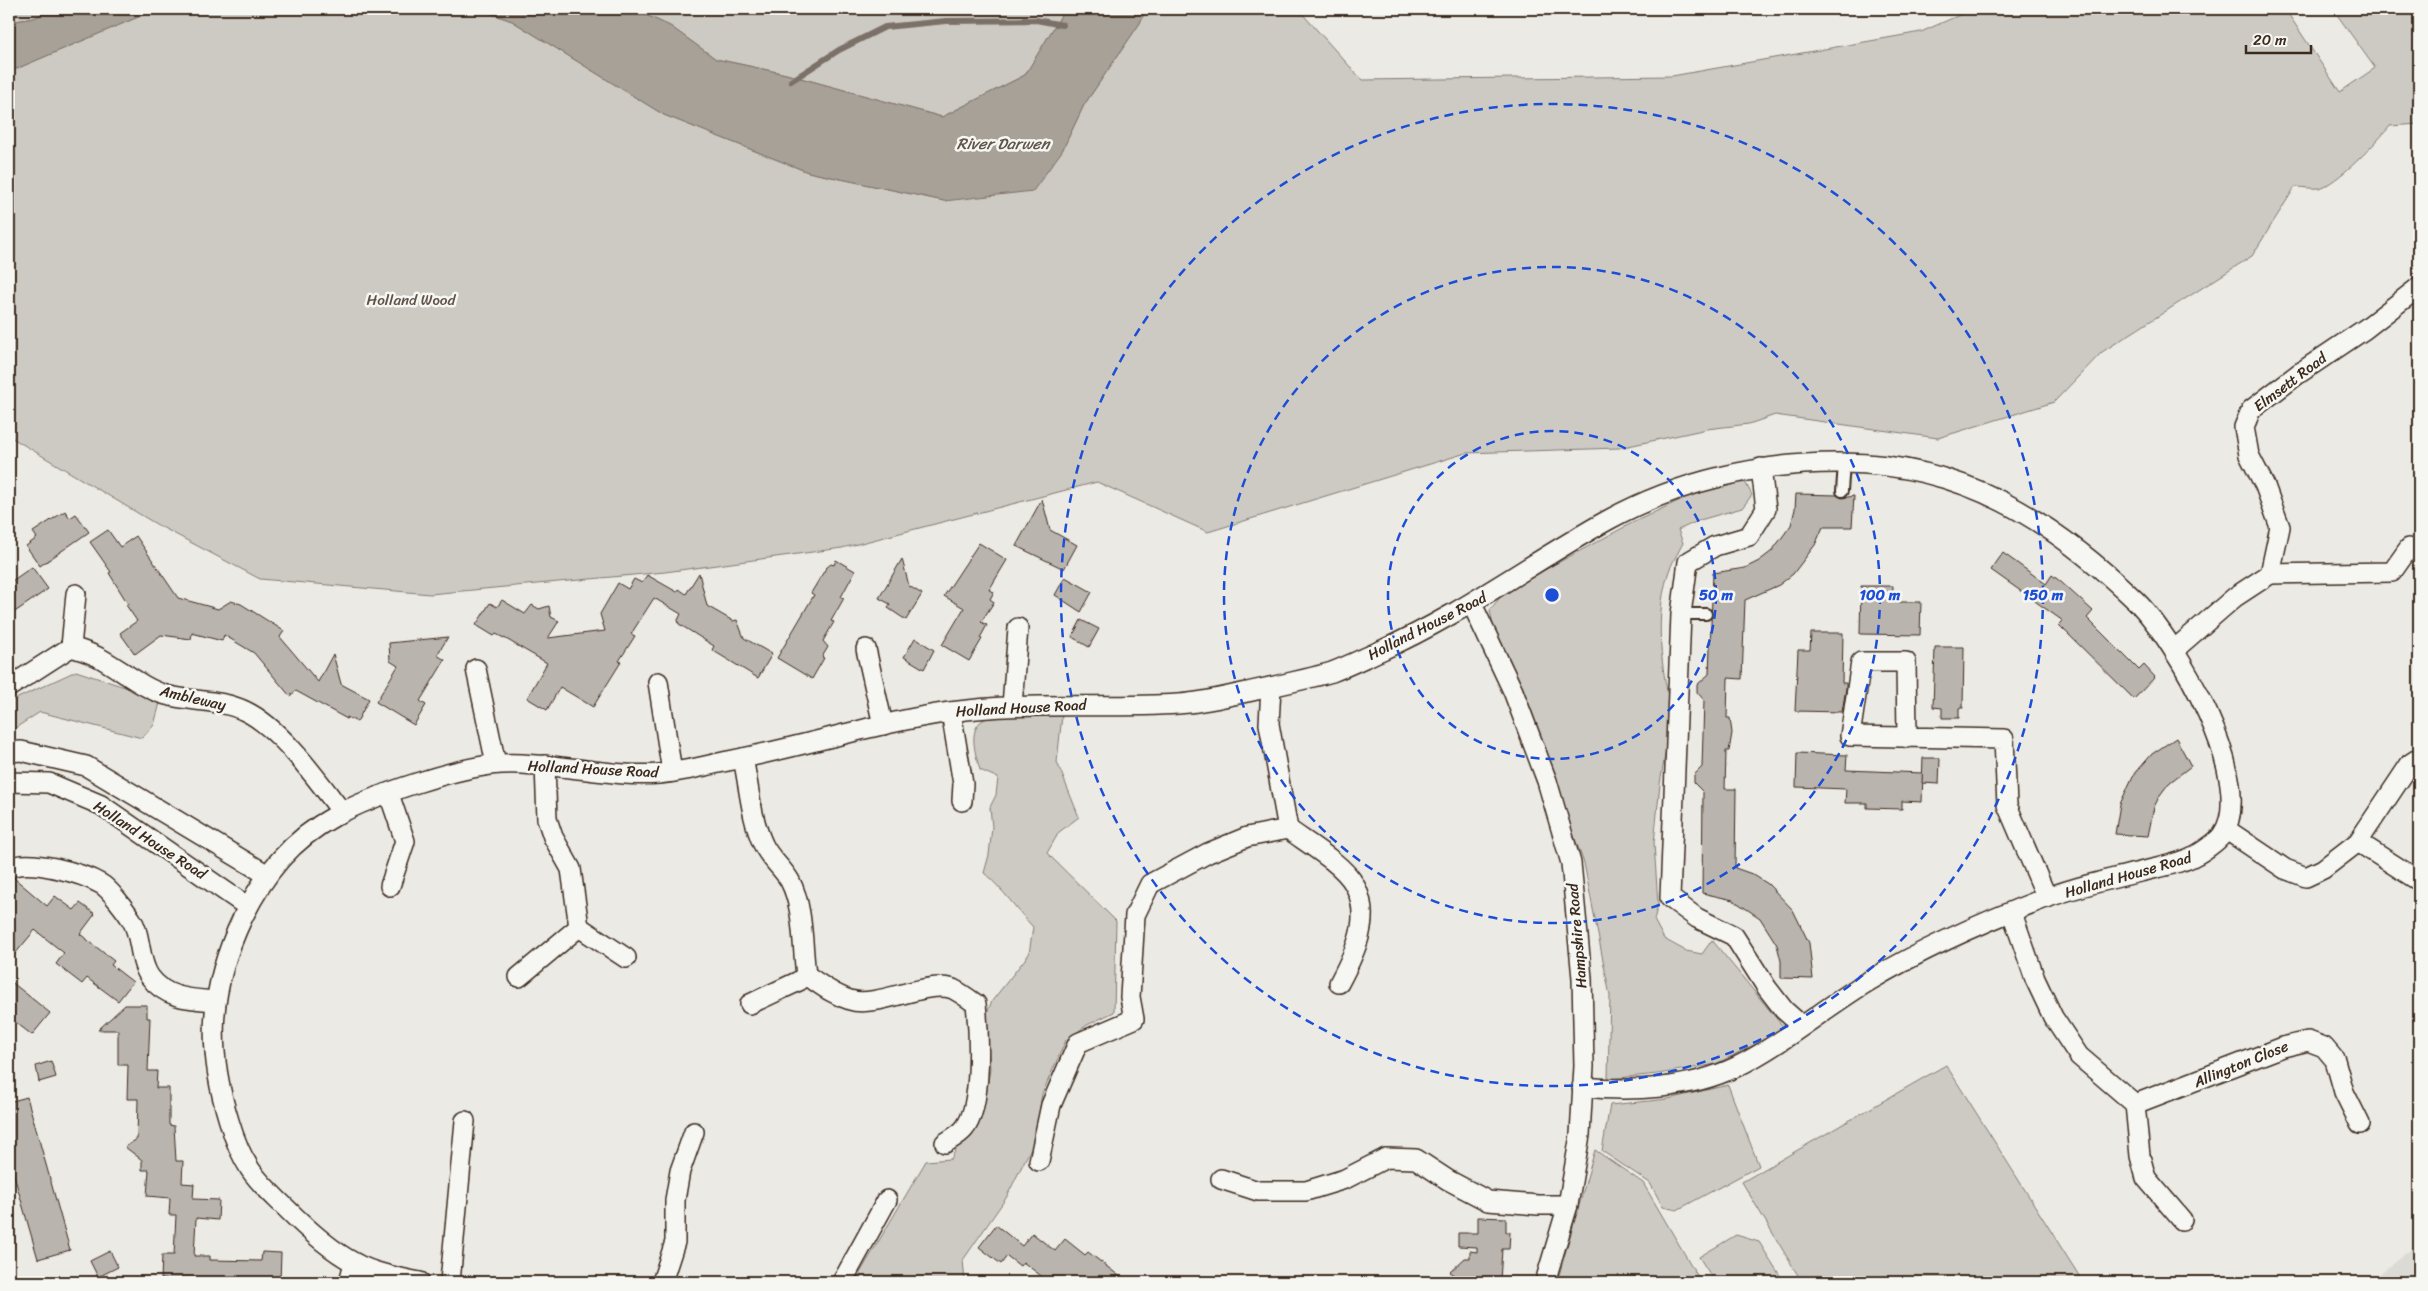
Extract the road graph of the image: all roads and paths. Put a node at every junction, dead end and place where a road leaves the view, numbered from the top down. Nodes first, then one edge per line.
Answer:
1 (2419, 286) edge
2 (1844, 463) junction
3 (1761, 468) junction
4 (1842, 491) dead end
5 (2409, 548) dead end
6 (2270, 574) junction
7 (76, 594) dead end
8 (1472, 604) junction
9 (1681, 614) junction
10 (1706, 614) dead end
11 (1018, 628) dead end
12 (71, 647) junction
13 (866, 648) dead end
14 (2174, 650) junction
15 (476, 669) dead end
16 (658, 682) dead end
17 (9, 687) edge
18 (1271, 687) junction
19 (1012, 706) junction
20 (951, 712) junction
21 (883, 725) junction
22 (1907, 738) junction
23 (9, 752) edge
24 (744, 758) junction
25 (2419, 758) edge
26 (496, 764) junction
27 (545, 765) junction
28 (672, 772) junction
29 (9, 782) edge
30 (389, 794) junction
31 (962, 801) dead end
32 (342, 812) junction
33 (1288, 829) junction
34 (2227, 830) junction
35 (2358, 842) junction
36 (9, 868) edge
37 (266, 874) junction
38 (2419, 881) edge
39 (390, 886) dead end
40 (2047, 898) junction
41 (248, 907) junction
42 (2012, 913) junction
43 (579, 927) junction
44 (626, 958) dead end
45 (806, 974) junction
46 (519, 977) dead end
47 (1339, 983) dead end
48 (216, 1001) junction
49 (750, 1004) dead end
50 (1802, 1026) junction
51 (1582, 1087) junction
52 (2135, 1104) junction
53 (465, 1121) dead end
54 (2360, 1124) dead end
55 (694, 1132) dead end
56 (945, 1143) dead end
57 (1039, 1161) dead end
58 (1221, 1179) dead end
59 (887, 1200) dead end
60 (1568, 1205) junction
61 (2182, 1220) dead end
62 (354, 1263) junction
63 (349, 1282) edge
64 (420, 1282) edge
65 (450, 1282) edge
66 (662, 1282) edge
67 (842, 1282) edge
68 (1545, 1282) edge

1 - 6 street, Elmsett Road
2 - 3 street, Holland House Road
2 - 4 lane
2 - 14 street, Holland House Road
3 - 8 street, Holland House Road
3 - 9 street
5 - 6 street
6 - 14 street
7 - 12 street
8 - 18 street, Holland House Road
8 - 51 street, Hampshire Road
9 - 10 lane
9 - 50 street
11 - 19 street
12 - 17 street
12 - 32 street, Ambleway
13 - 21 street
14 - 34 street, Holland House Road
15 - 26 street
16 - 28 street
18 - 19 street, Holland House Road
18 - 33 street
19 - 20 street, Holland House Road
20 - 21 street, Holland House Road
20 - 31 street
21 - 24 street, Holland House Road
22 - 22 street
22 - 40 street
23 - 37 street, Holland House Road
24 - 28 street, Holland House Road
24 - 45 street
25 - 35 street
26 - 27 street, Holland House Road
26 - 30 street, Holland House Road
27 - 28 street, Holland House Road
27 - 43 street
29 - 41 street, Holland House Road
30 - 32 street, Holland House Road
30 - 39 street
32 - 37 street, Holland House Road
33 - 47 street
33 - 57 street
34 - 35 street
34 - 40 street, Holland House Road
35 - 38 street
36 - 48 street
37 - 41 street, Holland House Road
40 - 42 street, Holland House Road
41 - 48 street
42 - 50 street, Holland House Road
42 - 52 street
43 - 44 street
43 - 46 street
45 - 49 street
45 - 56 street
48 - 62 street
50 - 51 street, Holland House Road
51 - 60 street, Hampshire Road
52 - 54 street, Allington Close
52 - 61 street
53 - 65 street
55 - 66 street
58 - 60 street
59 - 67 street
60 - 68 street, Hampshire Road
62 - 63 street
62 - 64 street

